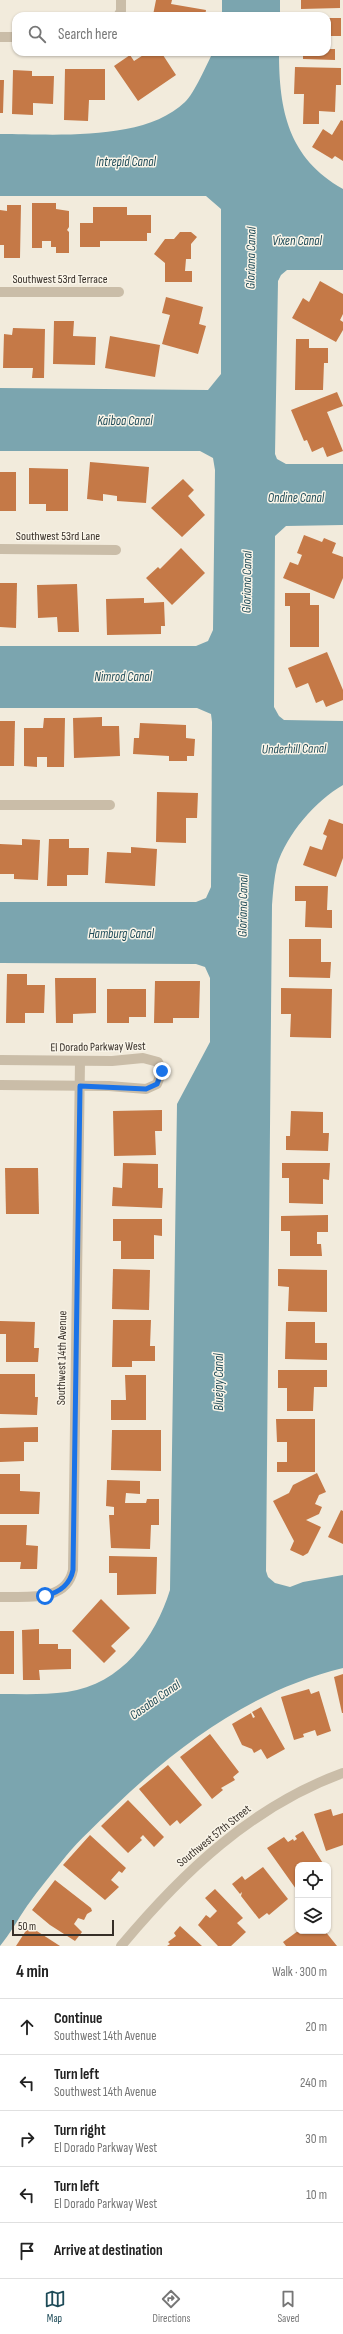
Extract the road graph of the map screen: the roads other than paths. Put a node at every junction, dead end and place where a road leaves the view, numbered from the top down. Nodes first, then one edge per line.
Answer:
1 (121, 0) edge
2 (120, 12) edge
3 (0, 37) edge
4 (12, 37) edge
5 (0, 292) edge
6 (119, 292) dead end
7 (0, 549) edge
8 (116, 550) dead end
9 (0, 805) edge
10 (110, 805) dead end
11 (0, 1060) edge
12 (80, 1061) junction
13 (0, 1085) edge
14 (80, 1086) junction
15 (0, 1597) edge
16 (343, 1773) edge
17 (121, 1946) edge

1 - 2 street
3 - 4 street
5 - 6 street, Southwest 53rd Terrace
7 - 8 street, Southwest 53rd Lane
9 - 10 street
11 - 12 street, El Dorado Parkway West
12 - 14 street, Southwest 14th Avenue
12 - 14 street, El Dorado Parkway West
13 - 14 street, El Dorado Parkway West
14 - 15 street, Southwest 14th Avenue
16 - 17 street, Southwest 57th Street

